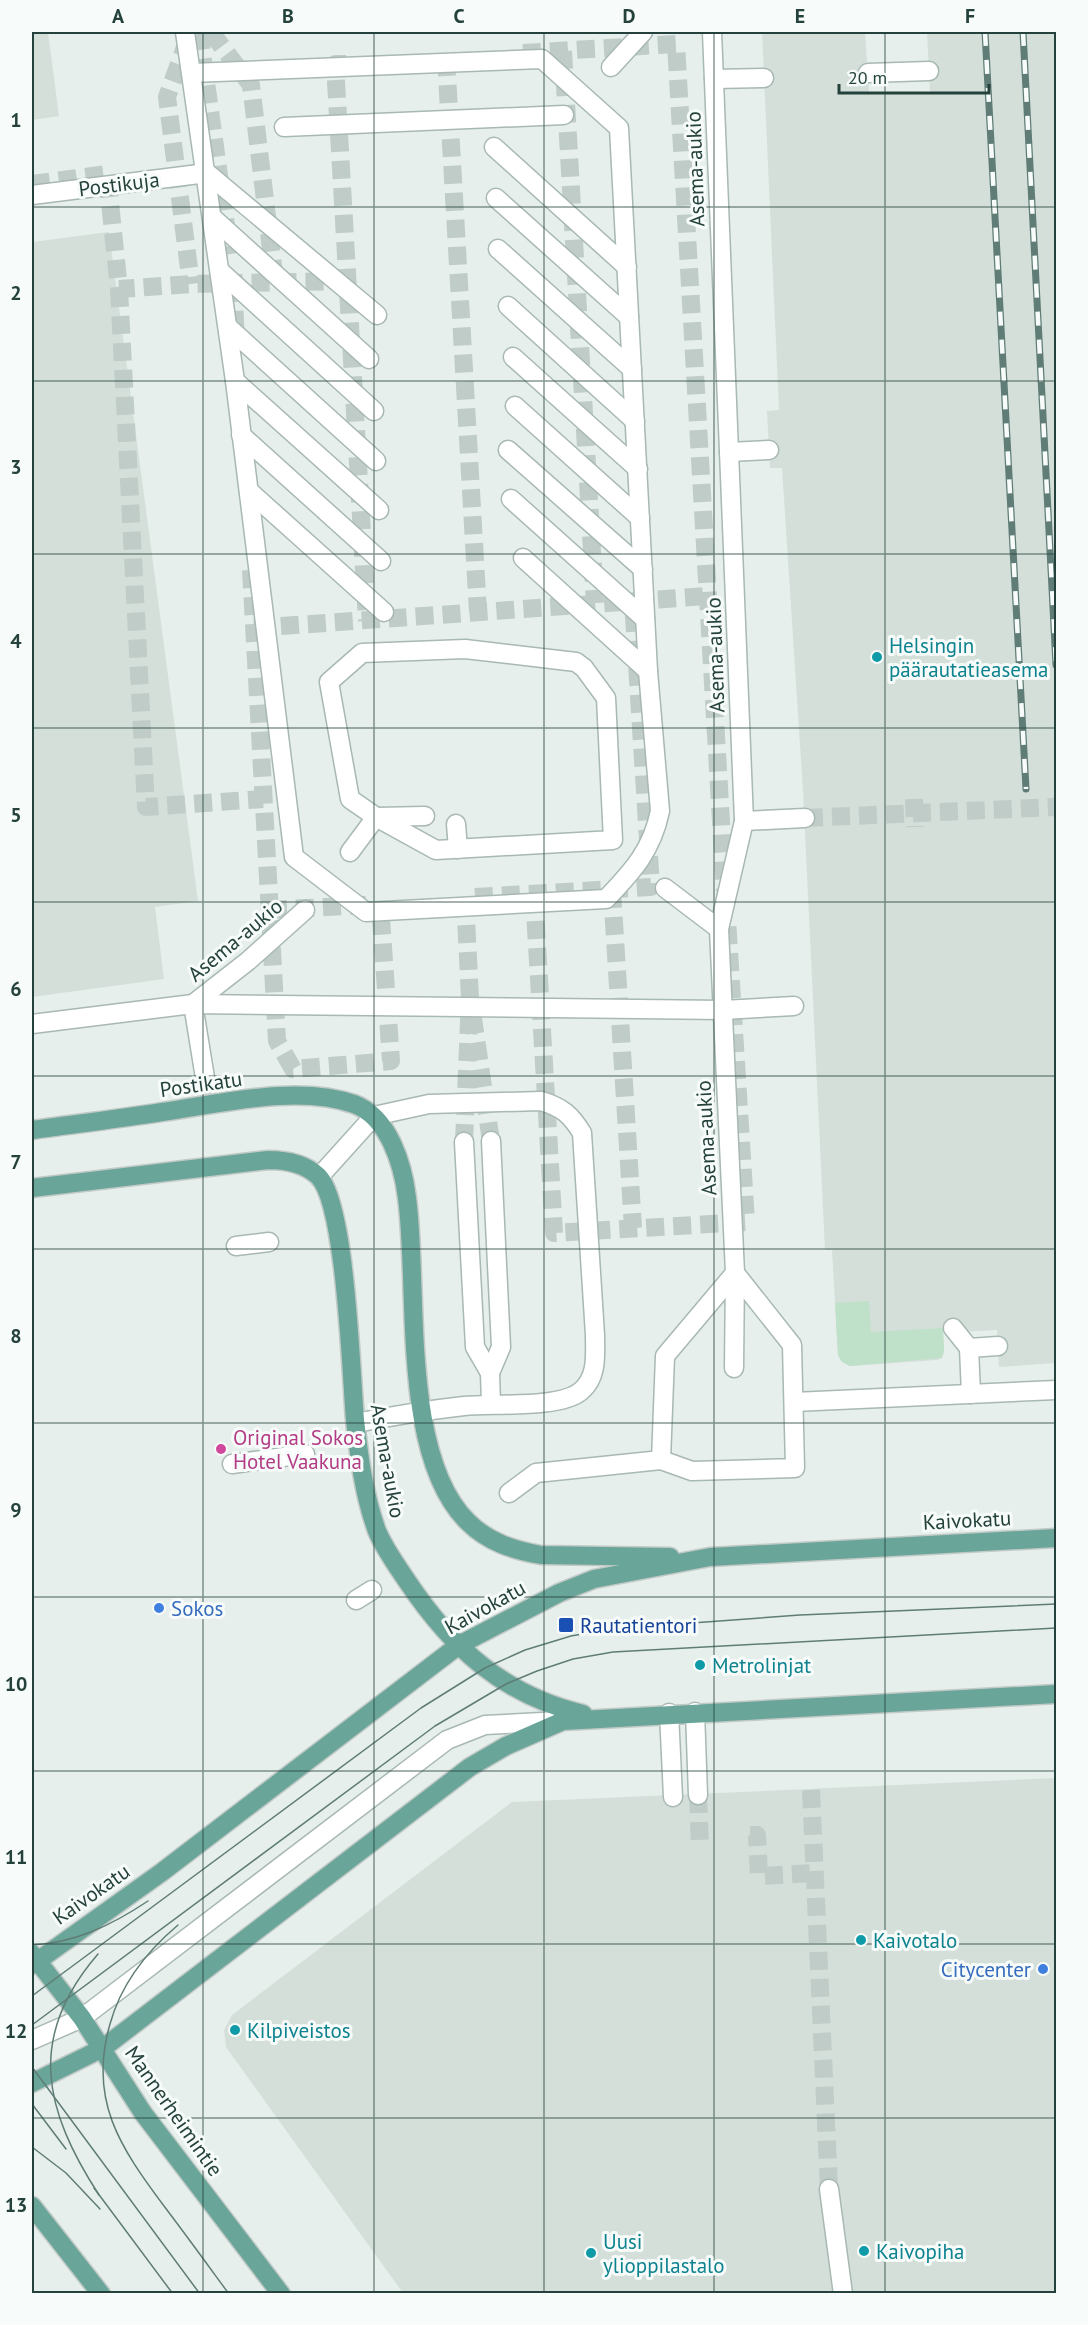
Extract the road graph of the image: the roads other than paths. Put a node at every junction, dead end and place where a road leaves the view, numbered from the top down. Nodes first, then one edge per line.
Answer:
1 (185, 32) edge
2 (643, 32) edge
3 (712, 32) edge
4 (610, 67) dead end
5 (929, 71) dead end
6 (192, 73) junction
7 (868, 73) dead end
8 (764, 78) dead end
9 (714, 79) junction
10 (564, 115) dead end
11 (284, 127) dead end
12 (494, 147) dead end
13 (207, 173) junction
14 (32, 195) edge
15 (496, 198) dead end
16 (213, 219) junction
17 (498, 249) dead end
18 (627, 267) junction
19 (221, 272) junction
20 (508, 306) dead end
21 (377, 315) dead end
22 (629, 317) junction
23 (228, 327) junction
24 (513, 357) dead end
25 (369, 359) dead end
26 (632, 369) junction
27 (235, 381) junction
28 (514, 406) dead end
29 (374, 411) dead end
30 (635, 421) junction
31 (241, 435) junction
32 (508, 450) dead end
33 (769, 450) dead end
34 (729, 452) junction
35 (376, 461) dead end
36 (638, 469) junction
37 (249, 491) junction
38 (511, 499) dead end
39 (379, 510) dead end
40 (640, 518) junction
41 (523, 558) dead end
42 (381, 561) dead end
43 (643, 569) junction
44 (384, 612) tunnel mouth
45 (645, 619) junction
46 (648, 671) junction
47 (425, 816) dead end
48 (376, 817) junction
49 (805, 818) tunnel mouth
50 (744, 821) junction
51 (456, 824) dead end
52 (458, 849) junction
53 (350, 852) dead end
54 (665, 888) dead end
55 (305, 910) dead end
56 (719, 929) junction
57 (193, 1004) junction
58 (794, 1006) dead end
59 (723, 1010) junction
60 (32, 1024) edge
61 (206, 1084) dead end
62 (374, 1116) junction
63 (32, 1130) edge
64 (491, 1141) tunnel mouth
65 (464, 1142) tunnel mouth
66 (319, 1177) junction
67 (32, 1188) edge
68 (269, 1238) dead end
69 (238, 1242) dead end
70 (735, 1273) junction
71 (953, 1328) dead end
72 (998, 1346) dead end
73 (969, 1348) junction
74 (734, 1368) dead end
75 (490, 1374) junction
76 (1056, 1390) edge
77 (971, 1394) junction
78 (794, 1402) junction
79 (491, 1404) junction
80 (423, 1411) junction
81 (356, 1423) junction
82 (304, 1454) dead end
83 (661, 1460) junction
84 (232, 1464) dead end
85 (509, 1493) dead end
86 (1056, 1538) edge
87 (710, 1557) junction
88 (372, 1590) dead end
89 (356, 1600) dead end
90 (459, 1645) junction
91 (1056, 1694) edge
92 (694, 1712) junction
93 (669, 1713) junction
94 (596, 1717) junction
95 (563, 1721) junction
96 (698, 1795) tunnel mouth
97 (672, 1797) dead end
98 (33, 1962) edge
99 (82, 2018) junction
100 (32, 2040) edge
101 (102, 2048) junction
102 (32, 2083) edge
103 (829, 2189) tunnel mouth
104 (32, 2206) edge
105 (100, 2294) edge
106 (280, 2294) edge
107 (843, 2294) edge

1 - 6 street
2 - 4 street
3 - 9 street, Asema-aukio
5 - 7 street
6 - 13 street
6 - 18 street
8 - 9 street
9 - 34 street, Asema-aukio
10 - 11 street
12 - 18 street
13 - 14 street, Postikuja
13 - 16 street
13 - 21 street
15 - 22 street
16 - 19 street
16 - 25 street
17 - 26 street
18 - 22 street
19 - 23 street
19 - 29 street
20 - 30 street
22 - 26 street
23 - 27 street
23 - 35 street
24 - 36 street
26 - 30 street
27 - 31 street
27 - 39 street
28 - 40 street
30 - 36 street
31 - 37 street
31 - 42 street
32 - 43 street
33 - 34 street
34 - 50 street, Asema-aukio
36 - 40 street
37 - 44 street
37 - 46 street
38 - 45 street
40 - 43 street
41 - 46 street
43 - 45 street
45 - 46 street
47 - 48 street
48 - 52 street
48 - 52 street
48 - 53 street
49 - 50 street
50 - 56 street, Asema-aukio
51 - 52 street
54 - 56 street
55 - 57 street, Asema-aukio
56 - 59 street, Asema-aukio
57 - 59 street
57 - 60 street
57 - 61 street
58 - 59 street
59 - 70 street, Asema-aukio
62 - 63 main road, Postikatu
62 - 66 street
62 - 79 street
62 - 80 main road, Asema-aukio
64 - 75 street
65 - 75 street
66 - 67 main road
66 - 81 main road, Asema-aukio
68 - 69 street
70 - 74 street, Asema-aukio
70 - 78 street
70 - 83 street
71 - 73 street
72 - 73 street
73 - 77 street
75 - 79 street
76 - 77 street
77 - 78 street
78 - 83 street
79 - 80 street
80 - 81 street
80 - 87 main road, Asema-aukio
81 - 90 main road, Asema-aukio
82 - 84 street
83 - 85 street
86 - 87 main road, Kaivokatu
87 - 90 main road, Kaivokatu
88 - 89 street
90 - 94 main road, Asema-aukio
90 - 98 main road, Kaivokatu
91 - 92 main road
92 - 93 main road
92 - 96 street
93 - 94 main road
93 - 97 street
94 - 95 main road
95 - 99 street
95 - 101 main road
98 - 99 main road, Mannerheimintie
99 - 100 street
99 - 101 main road, Mannerheimintie
101 - 102 main road
101 - 106 main road, Mannerheimintie
103 - 107 street
104 - 105 main road

